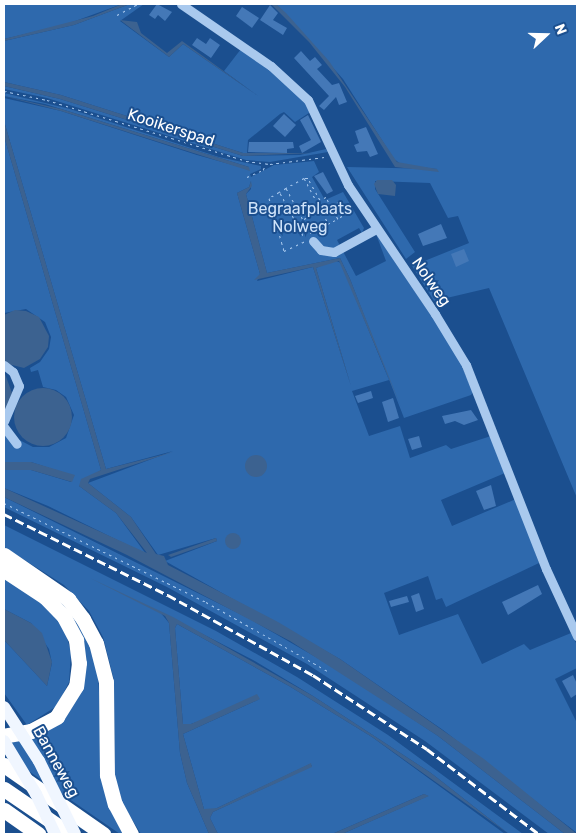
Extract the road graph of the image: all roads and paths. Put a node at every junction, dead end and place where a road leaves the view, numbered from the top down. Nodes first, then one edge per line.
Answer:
1 (138, 4) edge
2 (181, 4) edge
3 (117, 15) dead end
4 (4, 91) edge
5 (334, 156) junction
6 (266, 164) junction
7 (246, 177) dead end
8 (304, 178) junction
9 (286, 188) junction
10 (279, 192) junction
11 (330, 195) dead end
12 (326, 197) junction
13 (331, 206) junction
14 (321, 209) junction
15 (303, 219) junction
16 (338, 219) junction
17 (329, 224) junction
18 (376, 229) junction
19 (309, 241) junction
20 (4, 365) edge
21 (4, 421) edge
22 (4, 427) edge
23 (17, 444) dead end
24 (4, 503) edge
25 (4, 555) edge
26 (4, 570) edge
27 (577, 636) edge
28 (329, 672) dead end
29 (4, 707) edge
30 (4, 736) edge
31 (4, 741) edge
32 (4, 765) edge
33 (4, 789) edge
34 (4, 810) edge
35 (38, 834) edge
36 (55, 834) edge
37 (70, 834) edge
38 (75, 834) edge
39 (103, 834) edge
40 (131, 834) edge

1 - 3 path
2 - 5 street, Nolweg
4 - 6 path, Kooikerspad
5 - 6 path, Kooikerspad
5 - 18 street, Nolweg
6 - 7 path
8 - 9 path
8 - 12 path
8 - 14 path
9 - 10 path
9 - 15 path
10 - 19 path
10 - 19 path
11 - 12 path
12 - 13 path
13 - 16 path
13 - 16 path
14 - 15 path
14 - 17 path
15 - 17 path
16 - 17 path
18 - 19 street
18 - 27 street, Nolweg
20 - 21 street
22 - 23 street
24 - 28 path
25 - 40 highway
26 - 30 highway
29 - 38 main road, Banneweg, bridge
31 - 36 main road, Banneweg, bridge
32 - 39 highway
33 - 37 highway
34 - 35 highway

